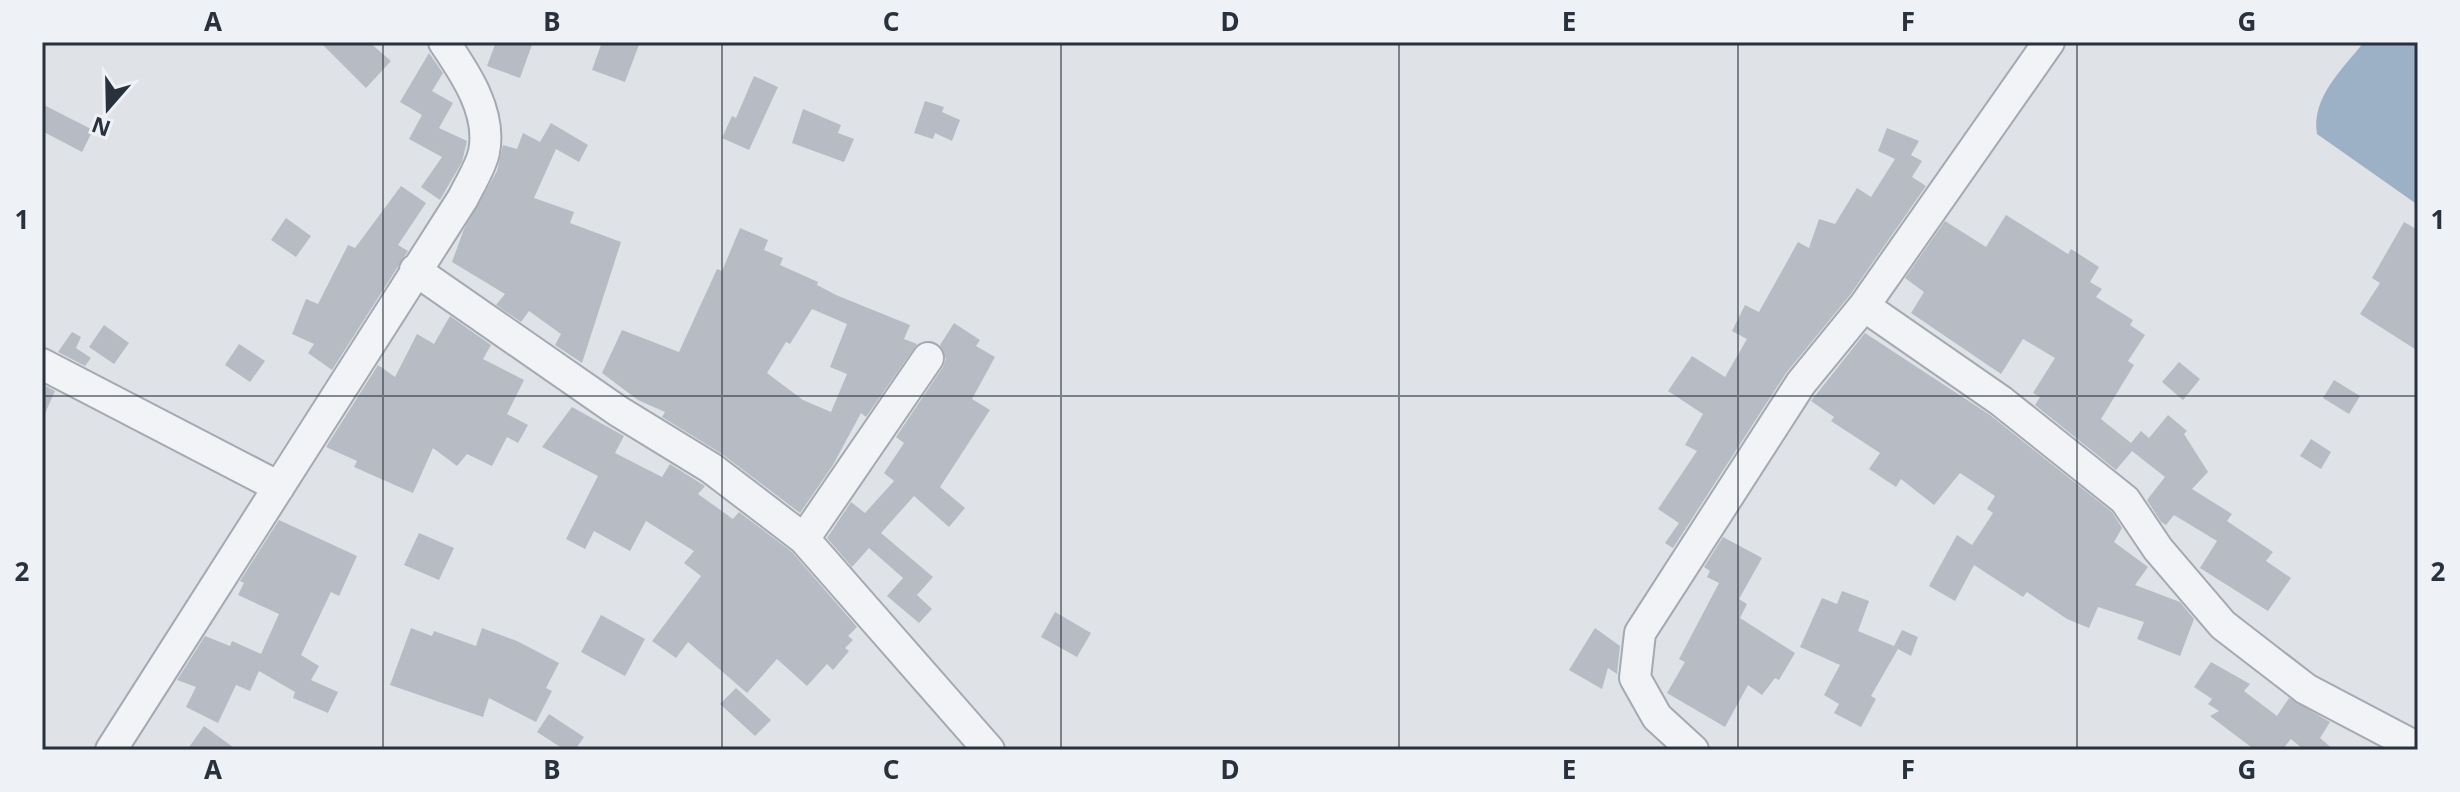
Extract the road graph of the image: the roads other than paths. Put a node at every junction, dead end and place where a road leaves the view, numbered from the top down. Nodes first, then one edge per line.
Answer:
1 (444, 42) edge
2 (2049, 42) edge
3 (415, 270) junction
4 (1864, 306) junction
5 (928, 358) dead end
6 (42, 364) edge
7 (279, 487) junction
8 (804, 539) junction
9 (2418, 748) edge
10 (111, 750) edge
11 (989, 750) edge
12 (1693, 750) edge

1 - 3 street
2 - 4 street
3 - 7 street
3 - 8 street
4 - 9 street
4 - 12 street
5 - 8 street
6 - 7 street
7 - 10 street
8 - 11 street

